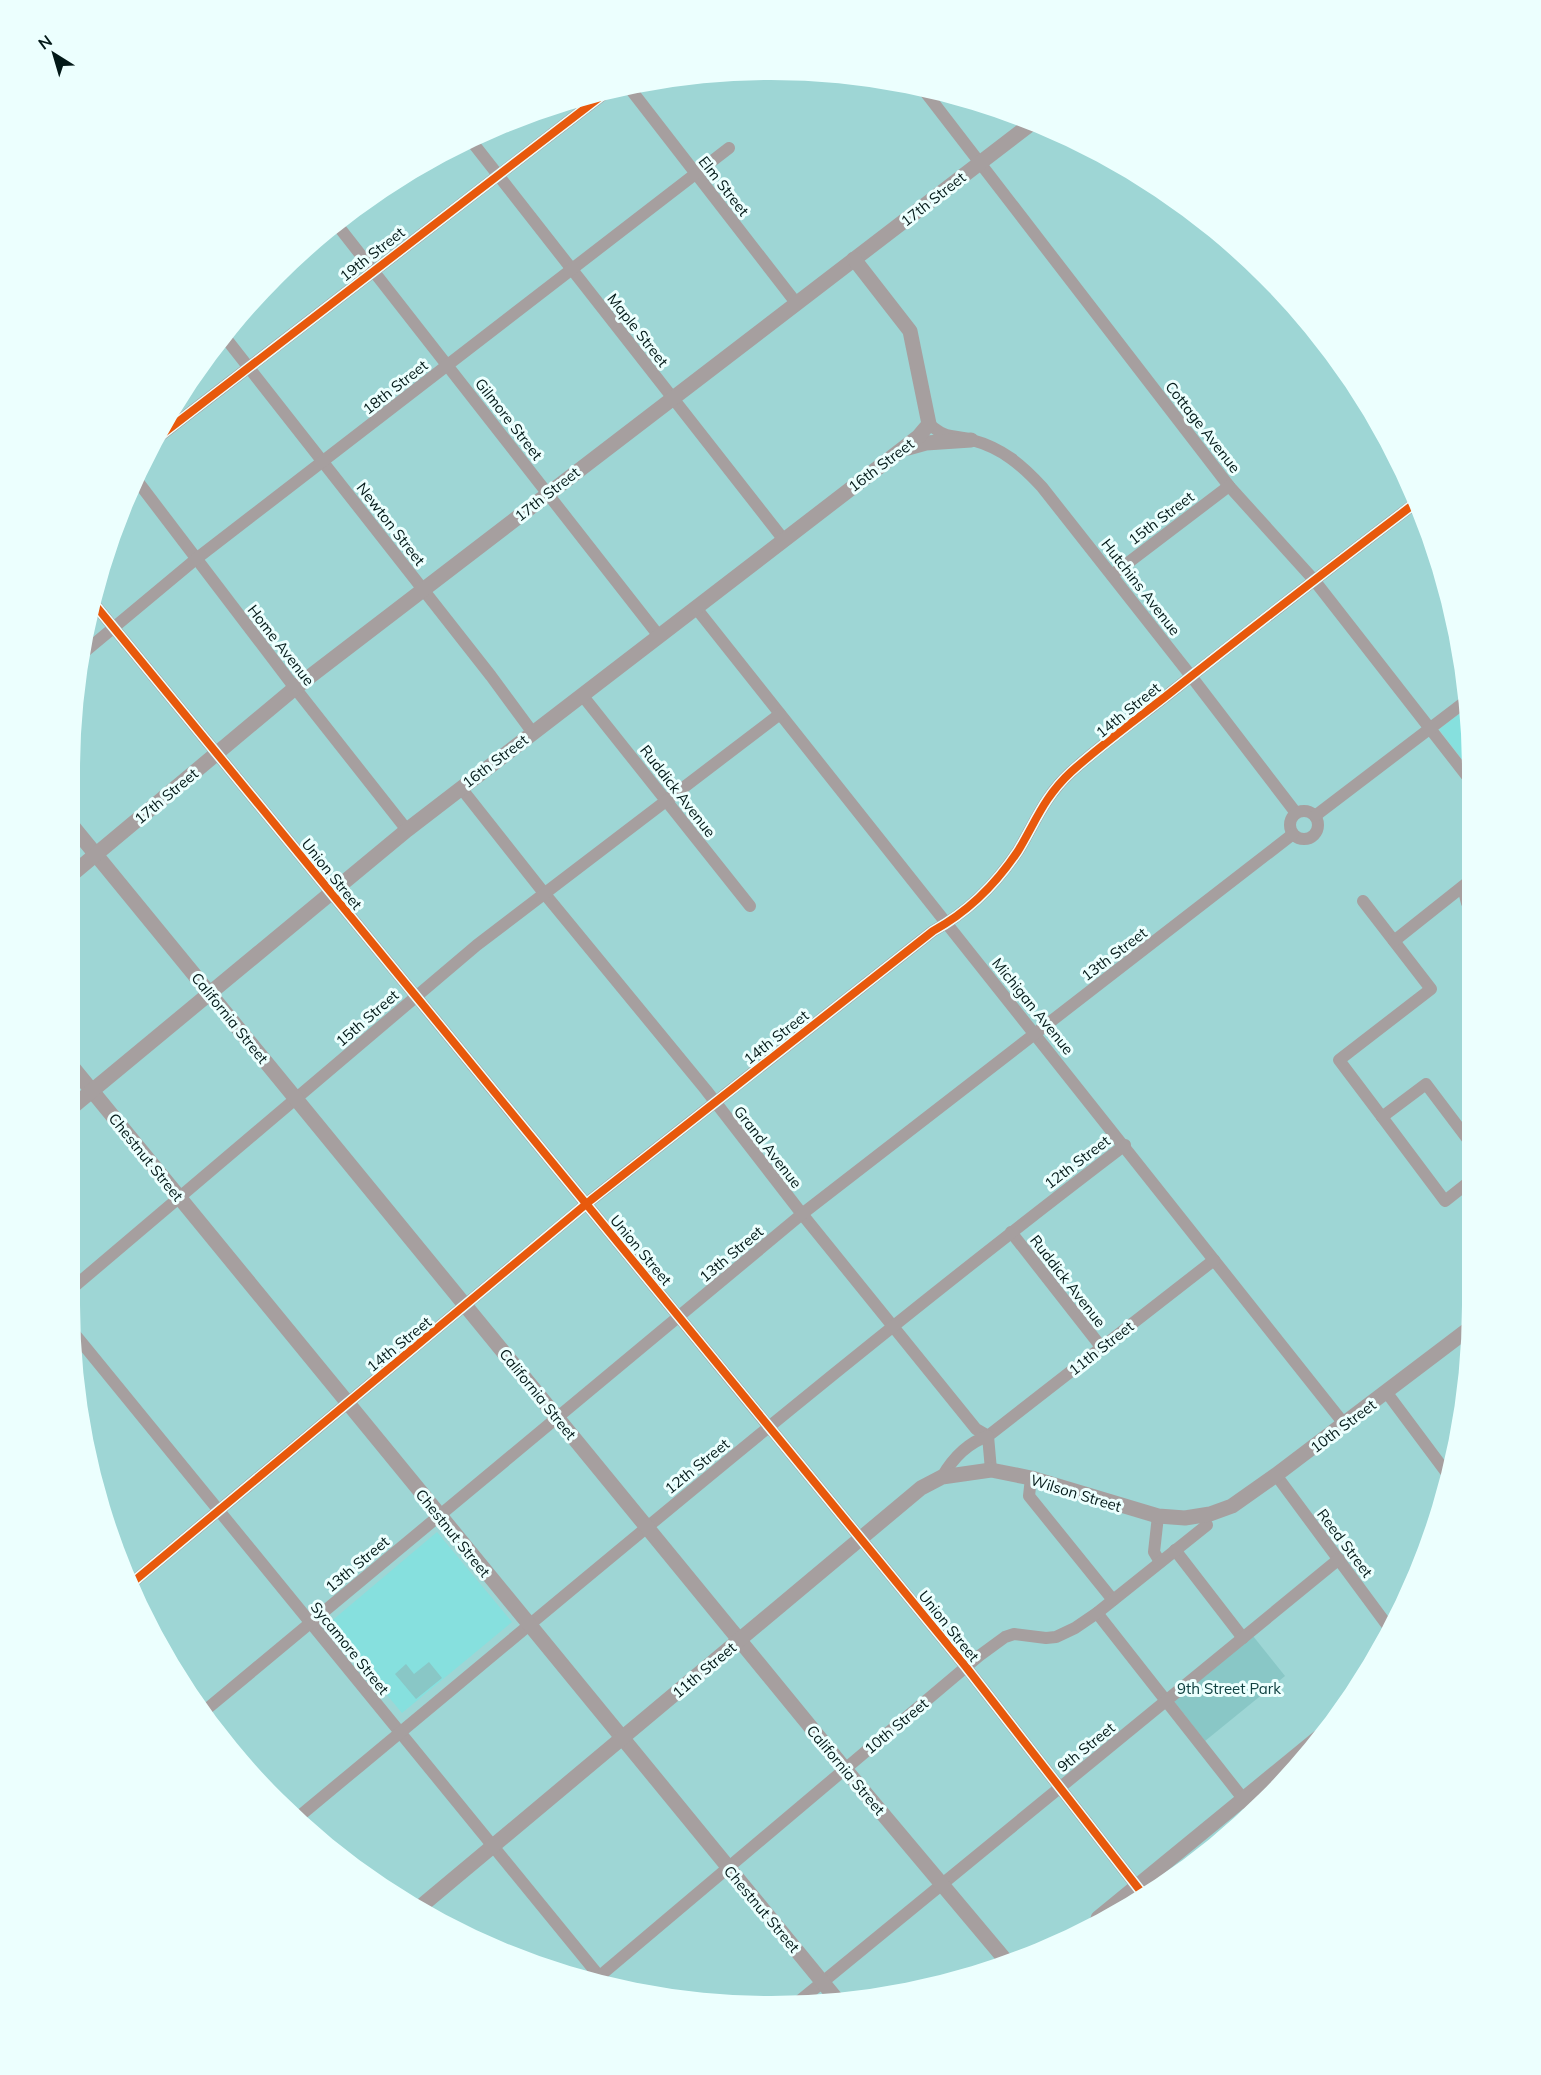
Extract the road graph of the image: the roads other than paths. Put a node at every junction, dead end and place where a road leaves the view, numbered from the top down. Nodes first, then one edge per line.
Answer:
1 (633, 94) edge
2 (930, 99) edge
3 (592, 103) edge
4 (1025, 128) edge
5 (475, 146) edge
6 (729, 148) dead end
7 (979, 163) junction
8 (696, 174) junction
9 (498, 175) junction
10 (341, 230) edge
11 (854, 259) junction
12 (373, 270) junction
13 (572, 270) junction
14 (797, 304) junction
15 (229, 342) edge
16 (447, 365) junction
17 (249, 368) junction
18 (672, 399) junction
19 (929, 424) junction
20 (170, 428) edge
21 (971, 440) junction
22 (900, 451) junction
23 (323, 462) junction
24 (141, 486) edge
25 (1229, 486) junction
26 (547, 494) junction
27 (1410, 507) edge
28 (784, 540) junction
29 (196, 559) junction
30 (1112, 575) junction
31 (1314, 580) junction
32 (423, 590) junction
33 (696, 608) junction
34 (99, 609) edge
35 (114, 627) junction
36 (659, 636) junction
37 (91, 646) edge
38 (1191, 676) junction
39 (295, 688) junction
40 (582, 695) junction
41 (1458, 707) edge
42 (780, 714) junction
43 (1430, 729) junction
44 (533, 733) junction
45 (217, 754) junction
46 (1462, 770) edge
47 (460, 788) junction
48 (665, 800) junction
49 (1296, 813) junction
50 (1315, 816) junction
51 (407, 830) junction
52 (1293, 834) junction
53 (80, 835) edge
54 (96, 854) junction
55 (80, 868) edge
56 (1462, 888) edge
57 (330, 893) junction
58 (544, 893) junction
59 (1364, 901) dead end
60 (750, 906) dead end
61 (948, 923) junction
62 (1394, 941) junction
63 (210, 993) junction
64 (415, 996) junction
65 (1035, 1034) junction
66 (80, 1076) edge
67 (92, 1091) junction
68 (295, 1098) junction
69 (80, 1100) edge
70 (714, 1102) junction
71 (1382, 1118) junction
72 (1462, 1132) edge
73 (1125, 1145) junction
74 (1462, 1188) edge
75 (179, 1197) junction
76 (586, 1205) junction
77 (802, 1214) junction
78 (1011, 1232) junction
79 (1214, 1260) junction
80 (80, 1282) edge
81 (466, 1306) junction
82 (678, 1316) junction
83 (892, 1326) junction
84 (1460, 1340) edge
85 (81, 1342) edge
86 (1102, 1348) junction
87 (1387, 1393) junction
88 (347, 1403) junction
89 (556, 1418) junction
90 (1345, 1425) junction
91 (768, 1427) junction
92 (988, 1436) junction
93 (1442, 1466) edge
94 (991, 1470) junction
95 (1276, 1475) junction
96 (942, 1476) junction
97 (1032, 1478) junction
98 (219, 1511) junction
99 (439, 1515) junction
100 (1158, 1516) junction
101 (1209, 1520) junction
102 (646, 1527) junction
103 (860, 1539) junction
104 (1175, 1550) junction
105 (1339, 1559) junction
106 (1160, 1562) junction
107 (137, 1579) edge
108 (1113, 1600) junction
109 (1097, 1613) junction
110 (1384, 1621) edge
111 (310, 1623) junction
112 (529, 1625) junction
113 (1242, 1638) junction
114 (740, 1640) junction
115 (966, 1667) junction
116 (1166, 1701) junction
117 (209, 1707) edge
118 (400, 1733) junction
119 (622, 1738) junction
120 (845, 1769) junction
121 (1059, 1787) junction
122 (1248, 1804) edge
123 (1244, 1807) edge
124 (303, 1813) edge
125 (493, 1846) junction
126 (728, 1868) junction
127 (1149, 1882) edge
128 (942, 1884) junction
129 (1138, 1889) edge
130 (425, 1903) edge
131 (1002, 1956) edge
132 (593, 1972) edge
133 (605, 1975) edge
134 (823, 1982) junction
135 (831, 1993) edge
136 (808, 1994) edge

1 - 8 street, Elm Street
2 - 7 street, Cottage Avenue
3 - 9 street, 19th Street
4 - 7 street, 17th Street
5 - 9 street, Maple Street
6 - 8 street, 18th Street
7 - 11 street, 17th Street
7 - 25 street, Cottage Avenue
8 - 13 street, 18th Street
8 - 14 street, Elm Street
9 - 12 street, 19th Street
9 - 13 street, Maple Street
10 - 12 street, Gilmore Street
11 - 14 street, 17th Street
11 - 19 street
12 - 16 street, Gilmore Street
12 - 17 street, 19th Street
13 - 16 street, 18th Street
13 - 18 street, Maple Street
14 - 18 street, 17th Street
15 - 17 street, Newton Street
16 - 23 street, 18th Street
16 - 26 street, Gilmore Street
17 - 20 street, 19th Street
17 - 23 street, Newton Street
18 - 26 street, 17th Street
18 - 28 street, Maple Street
19 - 21 street, Hutchins Avenue
19 - 22 street, 16th Street
21 - 22 street
21 - 30 street, Hutchins Avenue
22 - 28 street, 16th Street
23 - 29 street, 18th Street
23 - 32 street, Newton Street
24 - 29 street, Home Avenue
25 - 30 street, 15th Street
25 - 31 street, Cottage Avenue
26 - 32 street, 17th Street
26 - 36 street, Gilmore Street
27 - 31 street, 14th Street
28 - 33 street, 16th Street
29 - 35 street, 18th Street
29 - 39 street, Home Avenue
30 - 38 street, Hutchins Avenue
31 - 38 street, 14th Street
31 - 43 street, Cottage Avenue
32 - 39 street, 17th Street
32 - 44 street, Newton Street
33 - 36 street, 16th Street
33 - 42 street, Michigan Avenue
34 - 35 street, Union Street
35 - 37 street, 18th Street
35 - 45 street, Union Street
36 - 40 street, 16th Street
38 - 49 street, Hutchins Avenue
38 - 61 street, 14th Street
39 - 45 street, 17th Street
39 - 51 street, Home Avenue
40 - 44 street, 16th Street
40 - 48 street, Ruddick Avenue
41 - 43 street
42 - 48 street, 15th Street
42 - 61 street, Michigan Avenue
43 - 46 street, Cottage Avenue
43 - 50 street
44 - 47 street, 16th Street
45 - 54 street, 17th Street
45 - 57 street, Union Street
47 - 51 street, 16th Street
47 - 58 street, Grand Avenue
48 - 58 street, 15th Street
48 - 60 street, Ruddick Avenue
49 - 50 street
49 - 52 street
50 - 52 street
51 - 57 street, 16th Street
52 - 65 street, 13th Street
53 - 54 street, California Street
54 - 55 street, 17th Street
54 - 63 street, California Street
56 - 62 street
57 - 63 street, 16th Street
57 - 64 street, Union Street
58 - 64 street, 15th Street
58 - 70 street, Grand Avenue
59 - 62 street
61 - 65 street, Michigan Avenue
61 - 70 street, 14th Street
62 - 71 street
63 - 67 street, 16th Street
63 - 68 street, California Street
64 - 68 street, 15th Street
64 - 76 street, Union Street
65 - 73 street, Michigan Avenue
65 - 77 street, 13th Street
66 - 67 street, Chestnut Street
67 - 69 street, 16th Street
67 - 75 street, Chestnut Street
68 - 75 street, 15th Street
68 - 81 street, California Street
70 - 76 street, 14th Street
70 - 77 street, Grand Avenue
71 - 72 street
71 - 74 street
73 - 78 street, 12th Street
73 - 79 street, Michigan Avenue
75 - 80 street, 15th Street
75 - 88 street, Chestnut Street
76 - 81 street, 14th Street
76 - 82 street, Union Street
77 - 82 street, 13th Street
77 - 83 street, Grand Avenue
78 - 83 street, 12th Street
78 - 86 street, Ruddick Avenue
79 - 86 street, 11th Street
79 - 90 street, Michigan Avenue
81 - 88 street, 14th Street
81 - 89 street, California Street
82 - 89 street, 13th Street
82 - 91 street, Union Street
83 - 91 street, 12th Street
83 - 92 street, Grand Avenue
84 - 87 street, 10th Street
85 - 98 street, Sycamore Street
86 - 92 street, 11th Street
87 - 90 street, 10th Street
87 - 93 street
88 - 98 street, 14th Street
88 - 99 street, Chestnut Street
89 - 99 street, 13th Street
89 - 102 street, California Street
90 - 95 street, 10th Street
91 - 102 street, 12th Street
91 - 103 street, Union Street
92 - 94 street
92 - 96 street, 11th Street
94 - 96 street, Wilson Street
94 - 97 street, Wilson Street
95 - 101 street, 10th Street
95 - 105 street, Reed Street
96 - 103 street, 11th Street
97 - 100 street, Wilson Street
97 - 108 street
98 - 107 street, 14th Street
98 - 111 street, Sycamore Street
99 - 111 street, 13th Street
99 - 112 street, Chestnut Street
100 - 101 street, Wilson Street
100 - 106 street
101 - 104 street, 10th Street
102 - 112 street, 12th Street
102 - 114 street, California Street
103 - 114 street, 11th Street
103 - 115 street, Union Street
104 - 106 street, 10th Street
104 - 113 street
105 - 110 street, Reed Street
105 - 113 street, 9th Street
106 - 108 street, 10th Street
108 - 109 street, 10th Street
109 - 115 street, 10th Street
109 - 116 street
111 - 117 street, 13th Street
111 - 118 street, Sycamore Street
112 - 118 street, 12th Street
112 - 119 street, Chestnut Street
113 - 116 street, 9th Street
114 - 119 street, 11th Street
114 - 120 street, California Street
115 - 120 street, 10th Street
115 - 121 street, Union Street
116 - 121 street, 9th Street
116 - 122 street
118 - 124 street, 12th Street
118 - 125 street, Sycamore Street
119 - 125 street, 11th Street
119 - 126 street, Chestnut Street
120 - 126 street, 10th Street
120 - 128 street, California Street
121 - 128 street, 9th Street
121 - 129 street, Union Street
123 - 127 street
125 - 130 street, 11th Street
125 - 132 street, Sycamore Street
126 - 133 street, 10th Street
126 - 134 street, Chestnut Street
128 - 131 street, California Street
128 - 134 street, 9th Street
134 - 135 street, Chestnut Street
134 - 136 street, 9th Street

